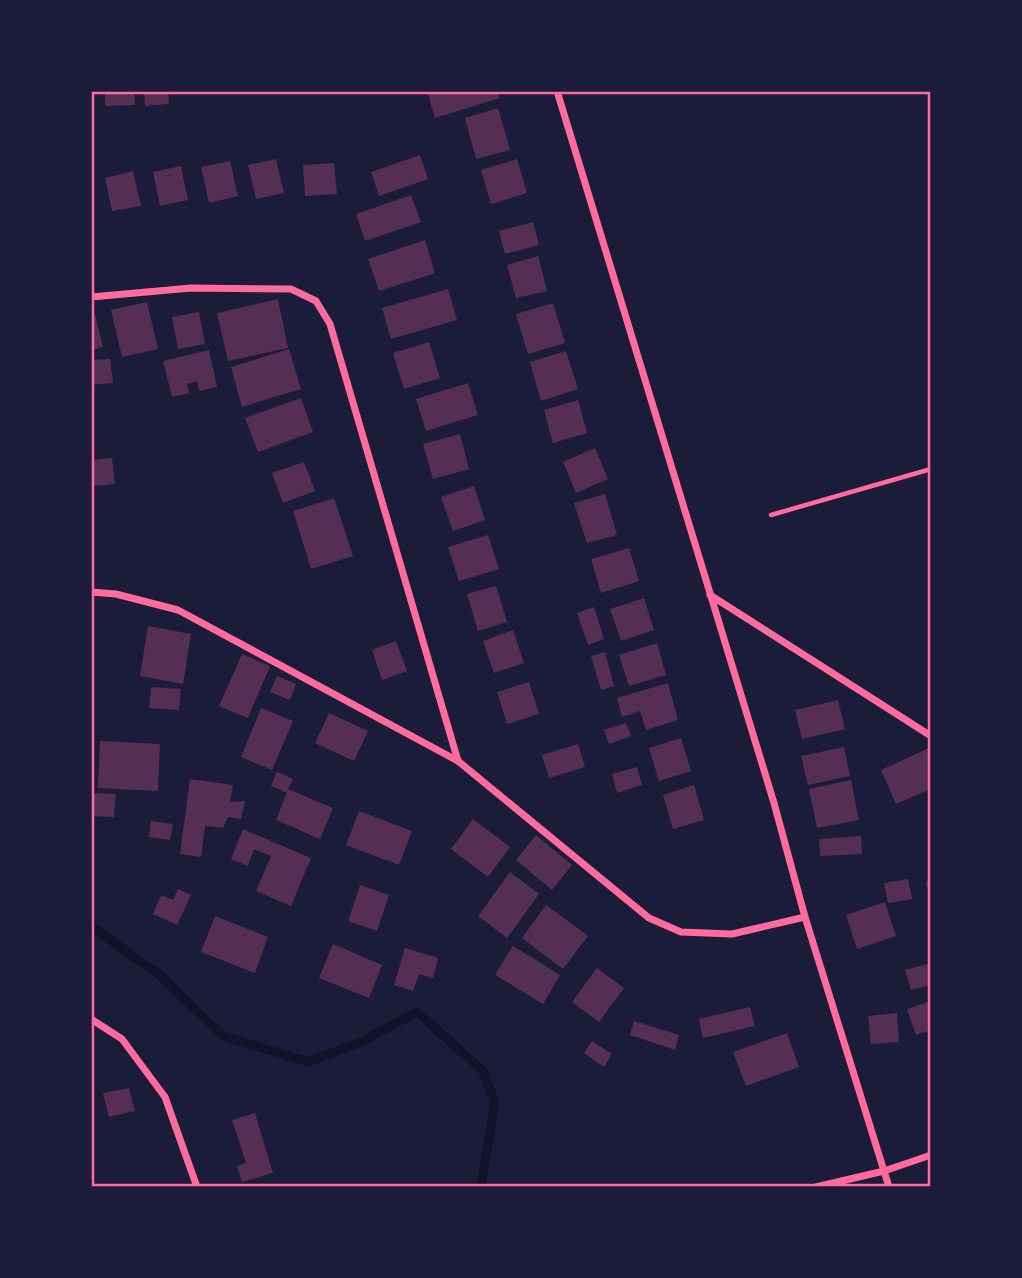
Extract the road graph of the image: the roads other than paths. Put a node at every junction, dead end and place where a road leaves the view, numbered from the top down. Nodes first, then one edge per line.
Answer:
1 (557, 91) edge
2 (91, 297) edge
3 (91, 592) edge
4 (710, 594) junction
5 (931, 736) edge
6 (458, 761) junction
7 (805, 917) junction
8 (91, 1018) edge
9 (931, 1155) edge
10 (884, 1171) junction
11 (197, 1187) edge
12 (816, 1187) edge
13 (889, 1187) edge

1 - 4 street
2 - 6 street
3 - 6 street
4 - 5 street
4 - 7 street
6 - 7 street
7 - 10 street
8 - 11 street
9 - 10 street
10 - 12 street
10 - 13 street

